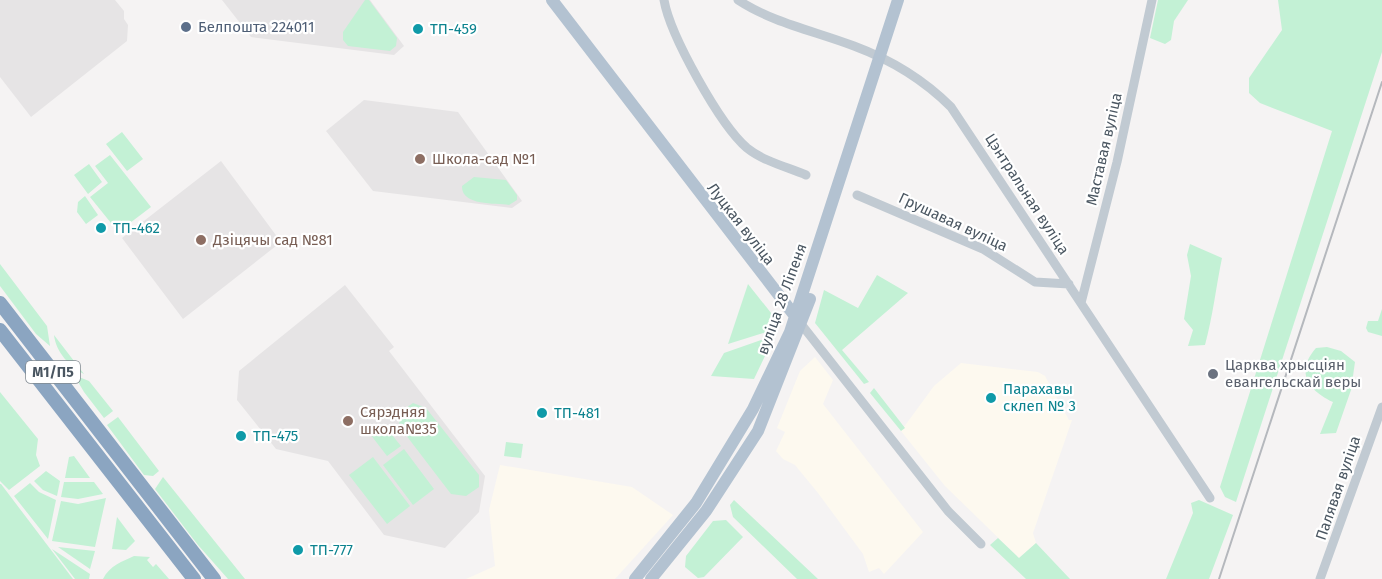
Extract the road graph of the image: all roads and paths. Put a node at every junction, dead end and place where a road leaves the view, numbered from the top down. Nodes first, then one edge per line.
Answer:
1 (552, 0) edge
2 (664, 0) edge
3 (738, 0) edge
4 (897, 0) edge
5 (904, 0) edge
6 (1152, 0) edge
7 (882, 59) junction
8 (806, 175) dead end
9 (857, 195) dead end
10 (1069, 284) junction
11 (0, 303) edge
12 (1081, 303) junction
13 (798, 320) junction
14 (0, 330) edge
15 (1382, 406) edge
16 (89, 419) junction
17 (77, 429) junction
18 (735, 441) junction
19 (106, 442) junction
20 (747, 450) junction
21 (94, 452) junction
22 (1210, 498) dead end
23 (981, 544) dead end
24 (194, 579) edge
25 (214, 579) edge
26 (635, 579) edge
27 (651, 579) edge
28 (1320, 579) edge

1 - 13 main road, Луцкая вуліца
2 - 8 street
3 - 7 street, Цэнтральная вуліца
4 - 7 main road, вуліца 28 Ліпеня
5 - 7 main road, вуліца 28 Ліпеня
6 - 12 street, Маставая вуліца
7 - 10 street, Цэнтральная вуліца
7 - 13 main road, вуліца 28 Ліпеня
9 - 10 street, Грушавая вуліца
10 - 12 street, Цэнтральная вуліца
11 - 16 highway, М1/П5
12 - 22 street, Цэнтральная вуліца
13 - 18 main road, вуліца 28 Ліпеня
13 - 20 main road, вуліца 28 Ліпеня
13 - 23 street, Луцкая вуліца
14 - 17 highway, М1/П5
15 - 28 street, Палявая вуліца
16 - 17 highway
16 - 19 highway, М1/П5
17 - 21 highway, М1/П5
18 - 20 main road
18 - 26 main road, вуліца 28 Ліпеня
19 - 21 highway
19 - 25 highway, М1/П5
20 - 27 main road, вуліца 28 Ліпеня
21 - 24 highway, М1/П5

